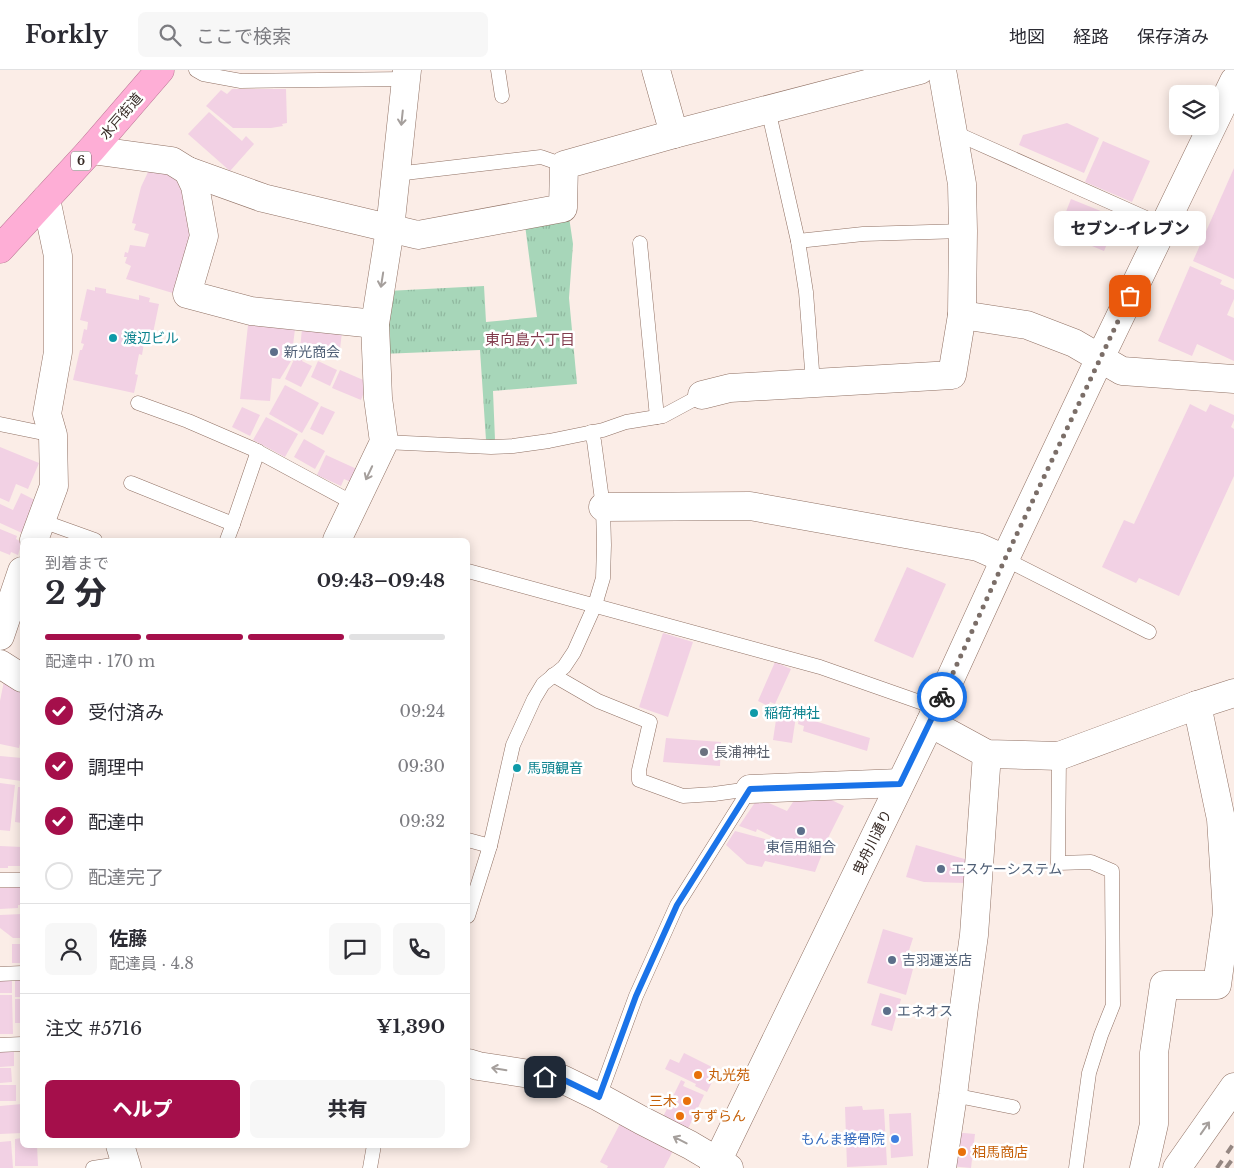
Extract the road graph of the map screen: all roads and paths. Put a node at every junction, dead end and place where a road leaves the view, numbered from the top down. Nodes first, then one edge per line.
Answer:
1 (160, 70) edge
2 (196, 70) edge
3 (498, 70) edge
4 (656, 70) edge
5 (920, 70) edge
6 (942, 70) edge
7 (407, 75) edge
8 (1234, 81) edge
9 (502, 96) dead end
10 (768, 110) junction
11 (953, 132) junction
12 (674, 134) junction
13 (91, 150) junction
14 (564, 165) junction
15 (188, 171) junction
16 (396, 174) junction
17 (46, 200) junction
18 (1164, 226) junction
19 (390, 229) junction
20 (963, 231) junction
21 (798, 241) junction
22 (640, 243) dead end
23 (0, 249) edge
24 (962, 315) junction
25 (375, 324) junction
26 (1100, 358) junction
27 (1234, 379) edge
28 (813, 383) junction
29 (702, 394) joint
30 (138, 403) dead end
31 (657, 418) junction
32 (0, 424) edge
33 (591, 432) junction
34 (53, 435) junction
35 (384, 442) junction
36 (258, 451) junction
37 (131, 483) dead end
38 (355, 504) junction
39 (603, 507) junction
40 (233, 524) junction
41 (38, 530) edge
42 (84, 538) edge
43 (228, 538) edge
44 (343, 538) edge
45 (1005, 559) junction
46 (470, 572) edge
47 (20, 577) edge
48 (595, 605) junction
49 (1149, 632) dead end
50 (0, 636) edge
51 (0, 664) edge
52 (552, 675) junction
53 (20, 677) edge
54 (1234, 693) edge
55 (1197, 705) junction
56 (934, 716) junction
57 (987, 754) junction
58 (1059, 756) junction
59 (900, 784) junction
60 (750, 789) junction
61 (470, 841) edge
62 (490, 846) junction
63 (0, 880) edge
64 (20, 880) edge
65 (470, 910) edge
66 (20, 973) edge
67 (0, 974) edge
68 (20, 1044) edge
69 (0, 1045) edge
70 (470, 1064) edge
71 (1234, 1087) edge
72 (953, 1095) junction
73 (599, 1097) junction
74 (1012, 1107) dead end
75 (373, 1148) edge
76 (124, 1159) edge
77 (720, 1166) edge
78 (93, 1168) edge
79 (370, 1168) edge
80 (942, 1168) edge
81 (1076, 1168) edge
82 (1144, 1168) edge
83 (1177, 1168) edge

1 - 13 highway, 水戸街道 / 6
2 - 7 lane
3 - 9 lane
4 - 12 street
5 - 10 street
6 - 11 street
7 -> 16 street
8 - 18 street, 曳舟川通り
10 - 12 street
10 - 21 lane
11 - 18 lane
11 - 20 street
12 - 14 street
13 - 15 street
13 - 17 highway, 水戸街道 / 6
14 - 16 lane
14 - 19 street
15 - 19 street
15 - 25 street
16 - 19 street
17 - 23 highway, 水戸街道 / 6
17 - 34 street
18 - 26 street, 曳舟川通り
19 -> 25 street
20 - 21 lane
20 - 24 street
21 - 28 lane
22 - 31 lane
24 - 26 street
24 - 28 street
25 - 35 street
26 - 27 street
26 - 45 street, 曳舟川通り
28 - 29 street
29 - 31 lane
30 - 36 lane
31 - 33 lane
32 - 34 lane
33 - 35 lane
33 - 39 lane
34 - 41 street
35 -> 38 street
36 - 38 lane
36 - 40 lane
37 - 40 lane
38 - 44 street
39 - 45 street
39 - 48 lane
40 - 43 lane
41 - 42 lane
45 - 49 lane
45 - 56 street, 曳舟川通り
46 - 48 lane
47 - 50 street
48 - 52 lane
48 - 56 lane
51 - 53 street
52 - 60 lane
52 - 62 lane
54 - 55 street
55 - 58 street
55 - 82 street
56 - 57 street
56 - 59 street, 曳舟川通り
57 - 58 street
57 - 72 street
58 - 81 lane
59 - 60 street
59 - 77 street, 曳舟川通り
60 - 73 lane
61 - 62 lane
62 - 65 lane
63 - 64 lane
66 - 67 lane
68 - 69 lane
73 -> 70 street
83 -> 71 street
72 - 74 lane
72 - 80 street
77 -> 73 street
75 - 79 lane
76 - 78 lane

